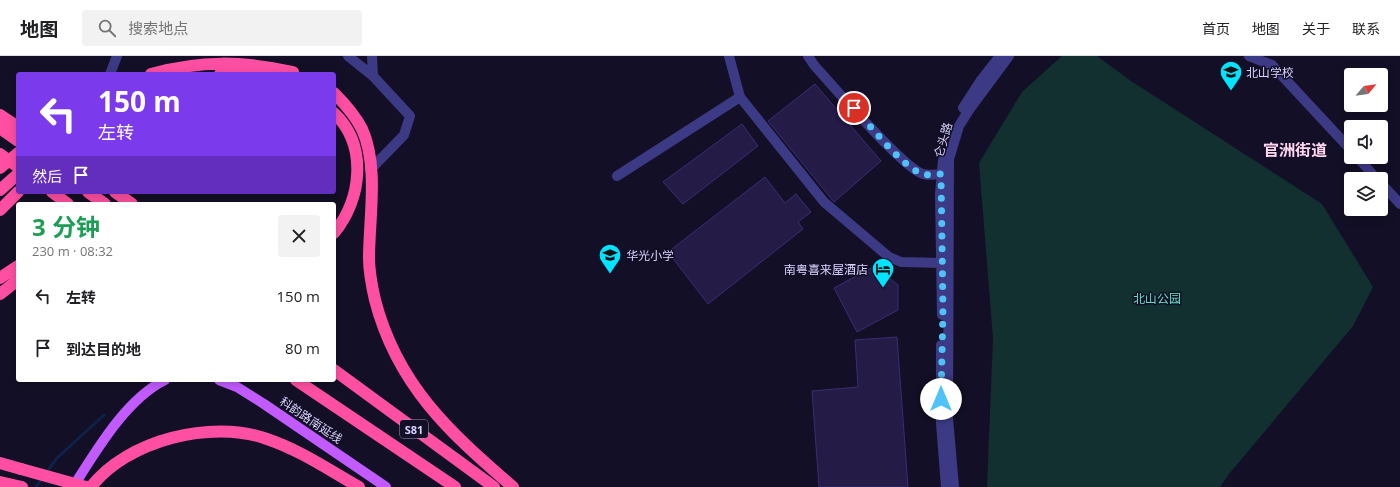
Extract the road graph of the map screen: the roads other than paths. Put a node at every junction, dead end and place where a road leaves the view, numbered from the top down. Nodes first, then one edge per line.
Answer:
1 (117, 56) edge
2 (348, 56) edge
3 (372, 56) edge
4 (729, 56) edge
5 (808, 56) edge
6 (1000, 56) edge
7 (1009, 56) edge
8 (1250, 56) edge
9 (111, 72) edge
10 (159, 72) edge
11 (240, 72) edge
12 (284, 72) edge
13 (291, 72) edge
14 (374, 76) junction
15 (336, 96) edge
16 (740, 97) junction
17 (0, 115) edge
18 (336, 116) edge
19 (16, 126) edge
20 (0, 128) edge
21 (16, 140) edge
22 (1344, 142) edge
23 (0, 154) edge
24 (16, 154) edge
25 (1363, 164) edge
26 (16, 166) edge
27 (0, 168) edge
28 (370, 170) junction
29 (1371, 172) edge
30 (941, 174) junction
31 (16, 176) edge
32 (617, 176) dead end
33 (0, 190) edge
34 (1388, 191) edge
35 (16, 194) edge
36 (55, 194) edge
37 (91, 194) edge
38 (118, 194) edge
39 (65, 202) edge
40 (102, 202) edge
41 (129, 202) edge
42 (1400, 204) edge
43 (0, 210) edge
44 (336, 230) edge
45 (942, 263) junction
46 (15, 267) edge
47 (0, 278) edge
48 (16, 282) edge
49 (0, 294) edge
50 (336, 371) edge
51 (161, 382) edge
52 (224, 382) edge
53 (299, 382) edge
54 (312, 382) edge
55 (0, 464) edge
56 (0, 482) edge
57 (20, 486) edge
58 (73, 487) edge
59 (86, 487) edge
60 (91, 487) edge
61 (359, 487) edge
62 (386, 487) edge
63 (456, 487) edge
64 (494, 487) edge
65 (513, 487) edge
66 (946, 487) edge
67 (954, 487) edge

1 - 9 street
2 - 14 street
3 - 14 street
4 - 16 street
5 - 30 street
6 - 30 street, 仑头路
7 - 67 street, 仑头路
8 - 22 street
10 - 13 highway
11 - 12 highway
14 - 28 street
15 - 28 highway
16 - 32 street
16 - 45 street
17 - 19 highway
18 - 44 highway
20 - 21 highway
23 - 26 highway
24 - 27 highway, bridge
25 - 29 street
28 - 65 highway
30 - 45 street, 仑头路
31 - 33 highway
34 - 42 street
35 - 43 highway
36 - 39 highway
37 - 40 highway
38 - 41 highway
45 - 66 street, 仑头路
46 - 47 highway
48 - 49 highway
50 - 64 highway, S81
51 - 58 main road
52 - 62 main road, 科韵路南延线
53 - 63 highway
54 - 63 highway, S81
55 - 59 highway, bridge
56 - 57 highway
60 - 61 highway

